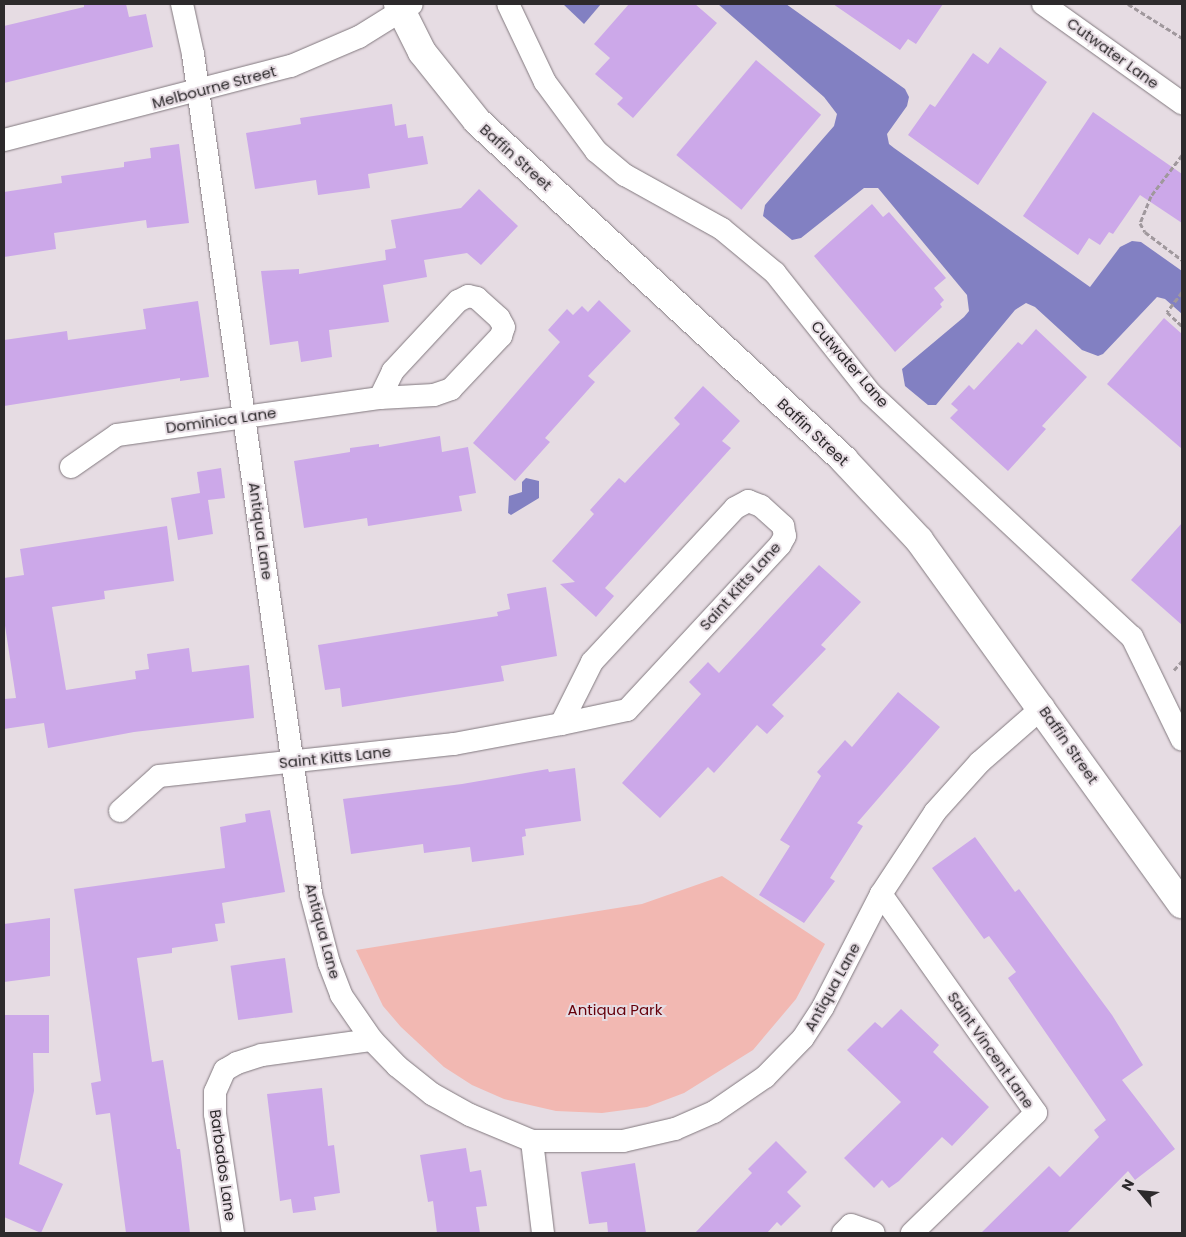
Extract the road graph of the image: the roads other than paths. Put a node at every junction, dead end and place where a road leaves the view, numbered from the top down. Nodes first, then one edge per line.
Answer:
1 (182, 4) edge
2 (508, 4) edge
3 (1043, 4) edge
4 (404, 6) edge
5 (198, 92) junction
6 (1182, 103) edge
7 (4, 140) edge
8 (380, 398) junction
9 (244, 416) junction
10 (71, 467) dead end
11 (1043, 707) junction
12 (561, 724) junction
13 (1182, 740) edge
14 (295, 761) junction
15 (120, 811) dead end
16 (881, 894) junction
17 (1182, 904) edge
18 (372, 1040) junction
19 (532, 1140) junction
20 (233, 1233) edge
21 (543, 1233) edge
22 (843, 1233) edge
23 (874, 1233) edge
24 (912, 1233) edge

1 - 5 street, Antiqua Lane
2 - 13 street, Cutwater Lane
3 - 6 street, Cutwater Lane
4 - 5 street, Melbourne Street
4 - 11 street, Baffin Street
5 - 7 street, Melbourne Street
5 - 9 street, Antiqua Lane
8 - 8 street, Dominica Lane
8 - 9 street, Dominica Lane
9 - 10 street, Dominica Lane
9 - 14 street, Antiqua Lane
11 - 16 street, Antiqua Lane
11 - 17 street, Baffin Street
12 - 12 street, Saint Kitts Lane
12 - 14 street, Saint Kitts Lane
14 - 15 street, Saint Kitts Lane
14 - 18 street, Antiqua Lane
16 - 19 street, Antiqua Lane
16 - 24 street, Saint Vincent Lane
18 - 19 street, Antiqua Lane
18 - 20 street, Barbados Lane
19 - 21 street
22 - 23 street

